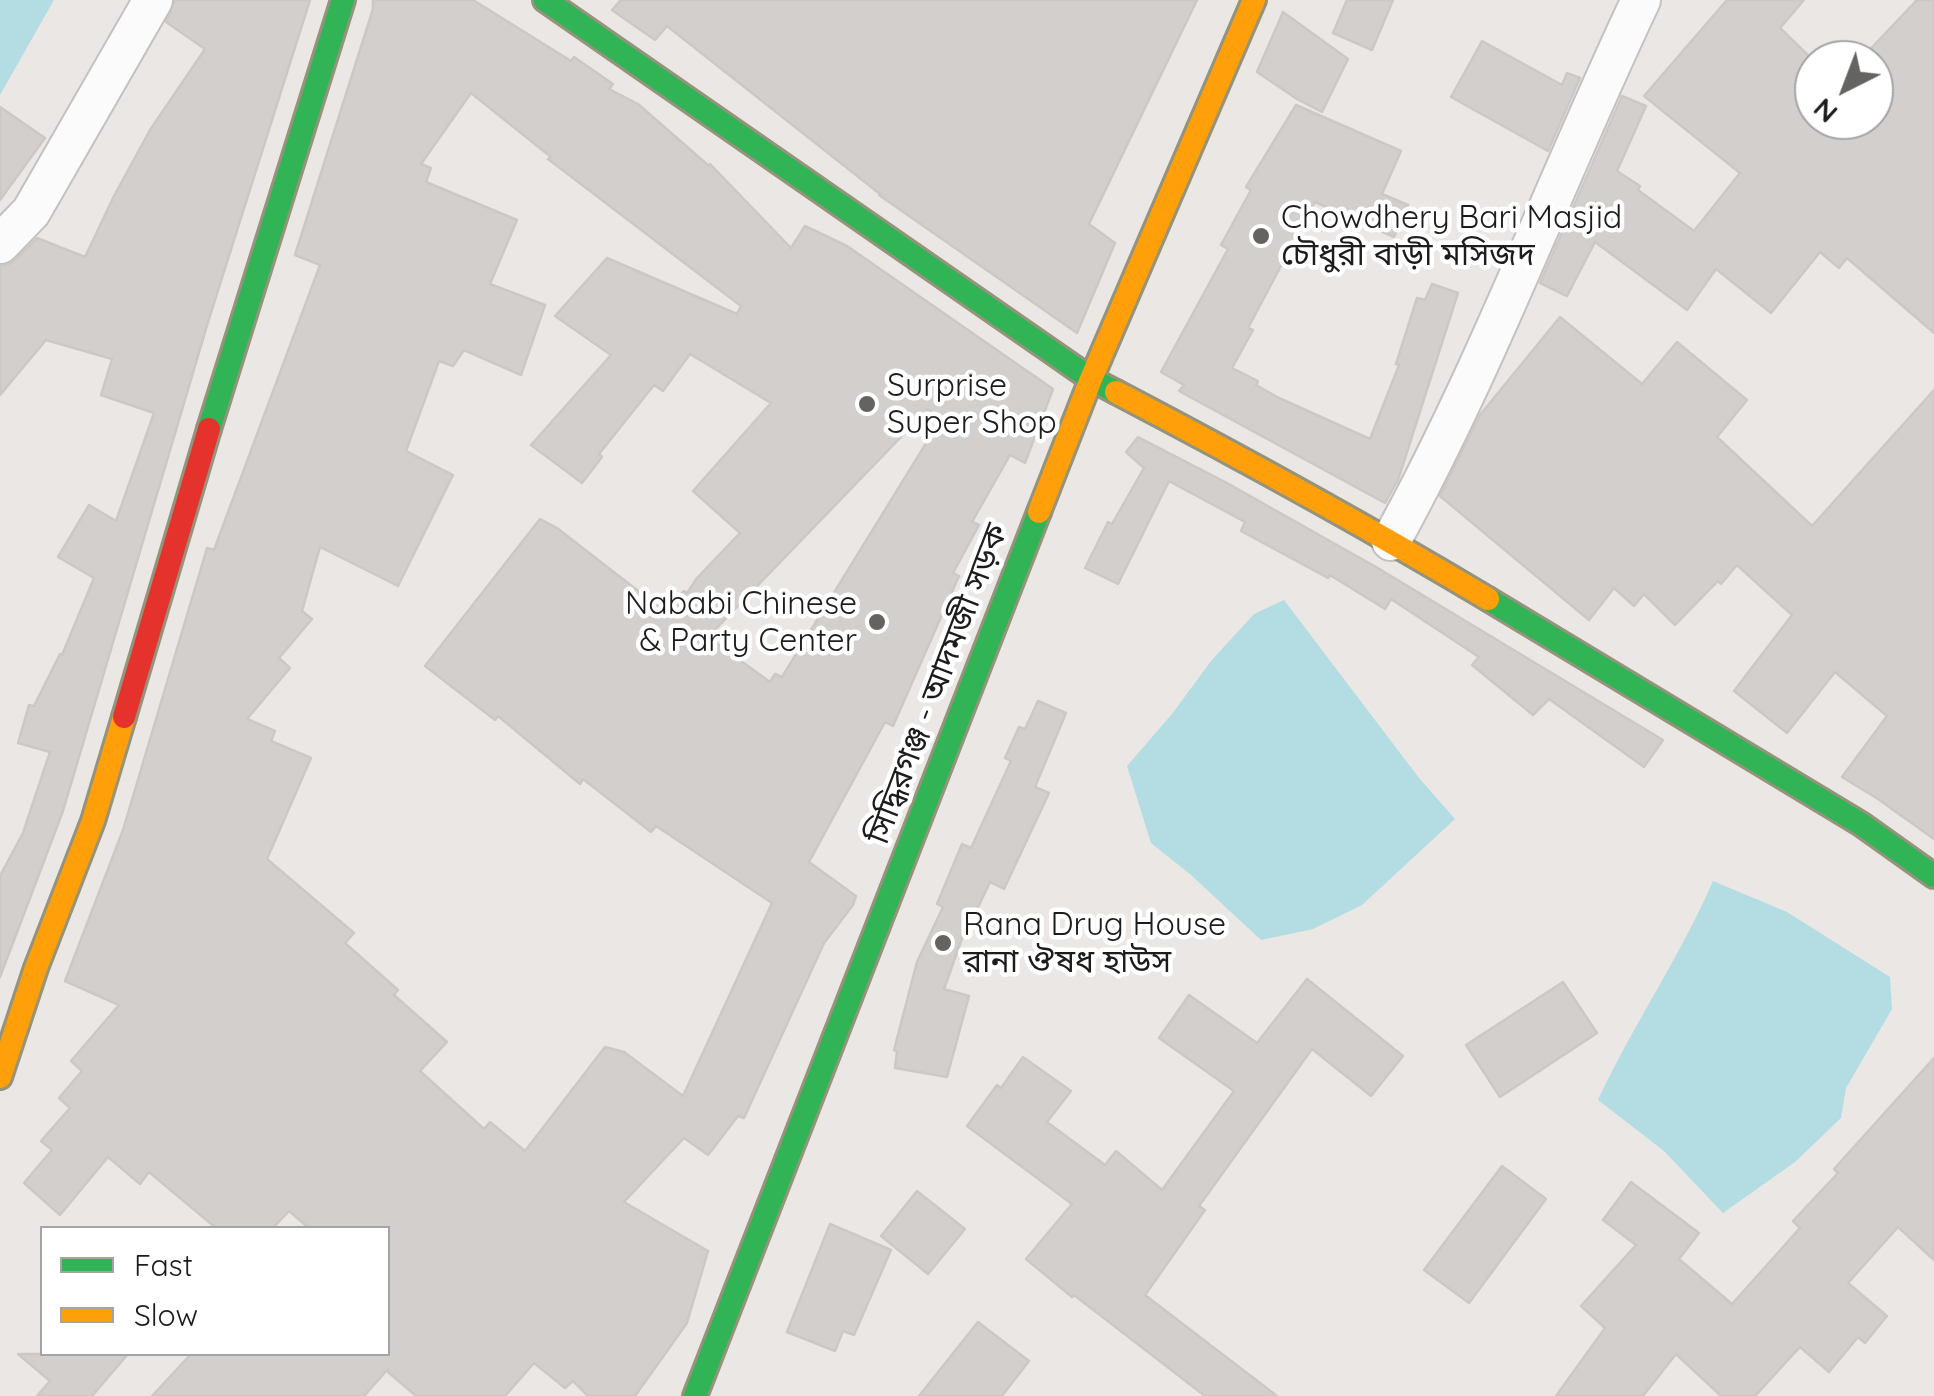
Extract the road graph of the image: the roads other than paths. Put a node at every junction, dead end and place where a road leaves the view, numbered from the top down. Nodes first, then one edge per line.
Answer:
1 (154, 0) edge
2 (342, 0) edge
3 (546, 0) edge
4 (1254, 0) edge
5 (1641, 0) edge
6 (0, 244) edge
7 (1091, 379) junction
8 (1390, 540) junction
9 (1934, 876) edge
10 (0, 1077) edge
11 (694, 1396) edge

1 - 6 street
2 - 10 main road
3 - 7 main road
4 - 7 main road, সিদ্ধিরগঞ্জ - আদমজী সড়ক
5 - 8 street
7 - 8 main road
7 - 11 main road, সিদ্ধিরগঞ্জ - আদমজী সড়ক
8 - 9 main road

